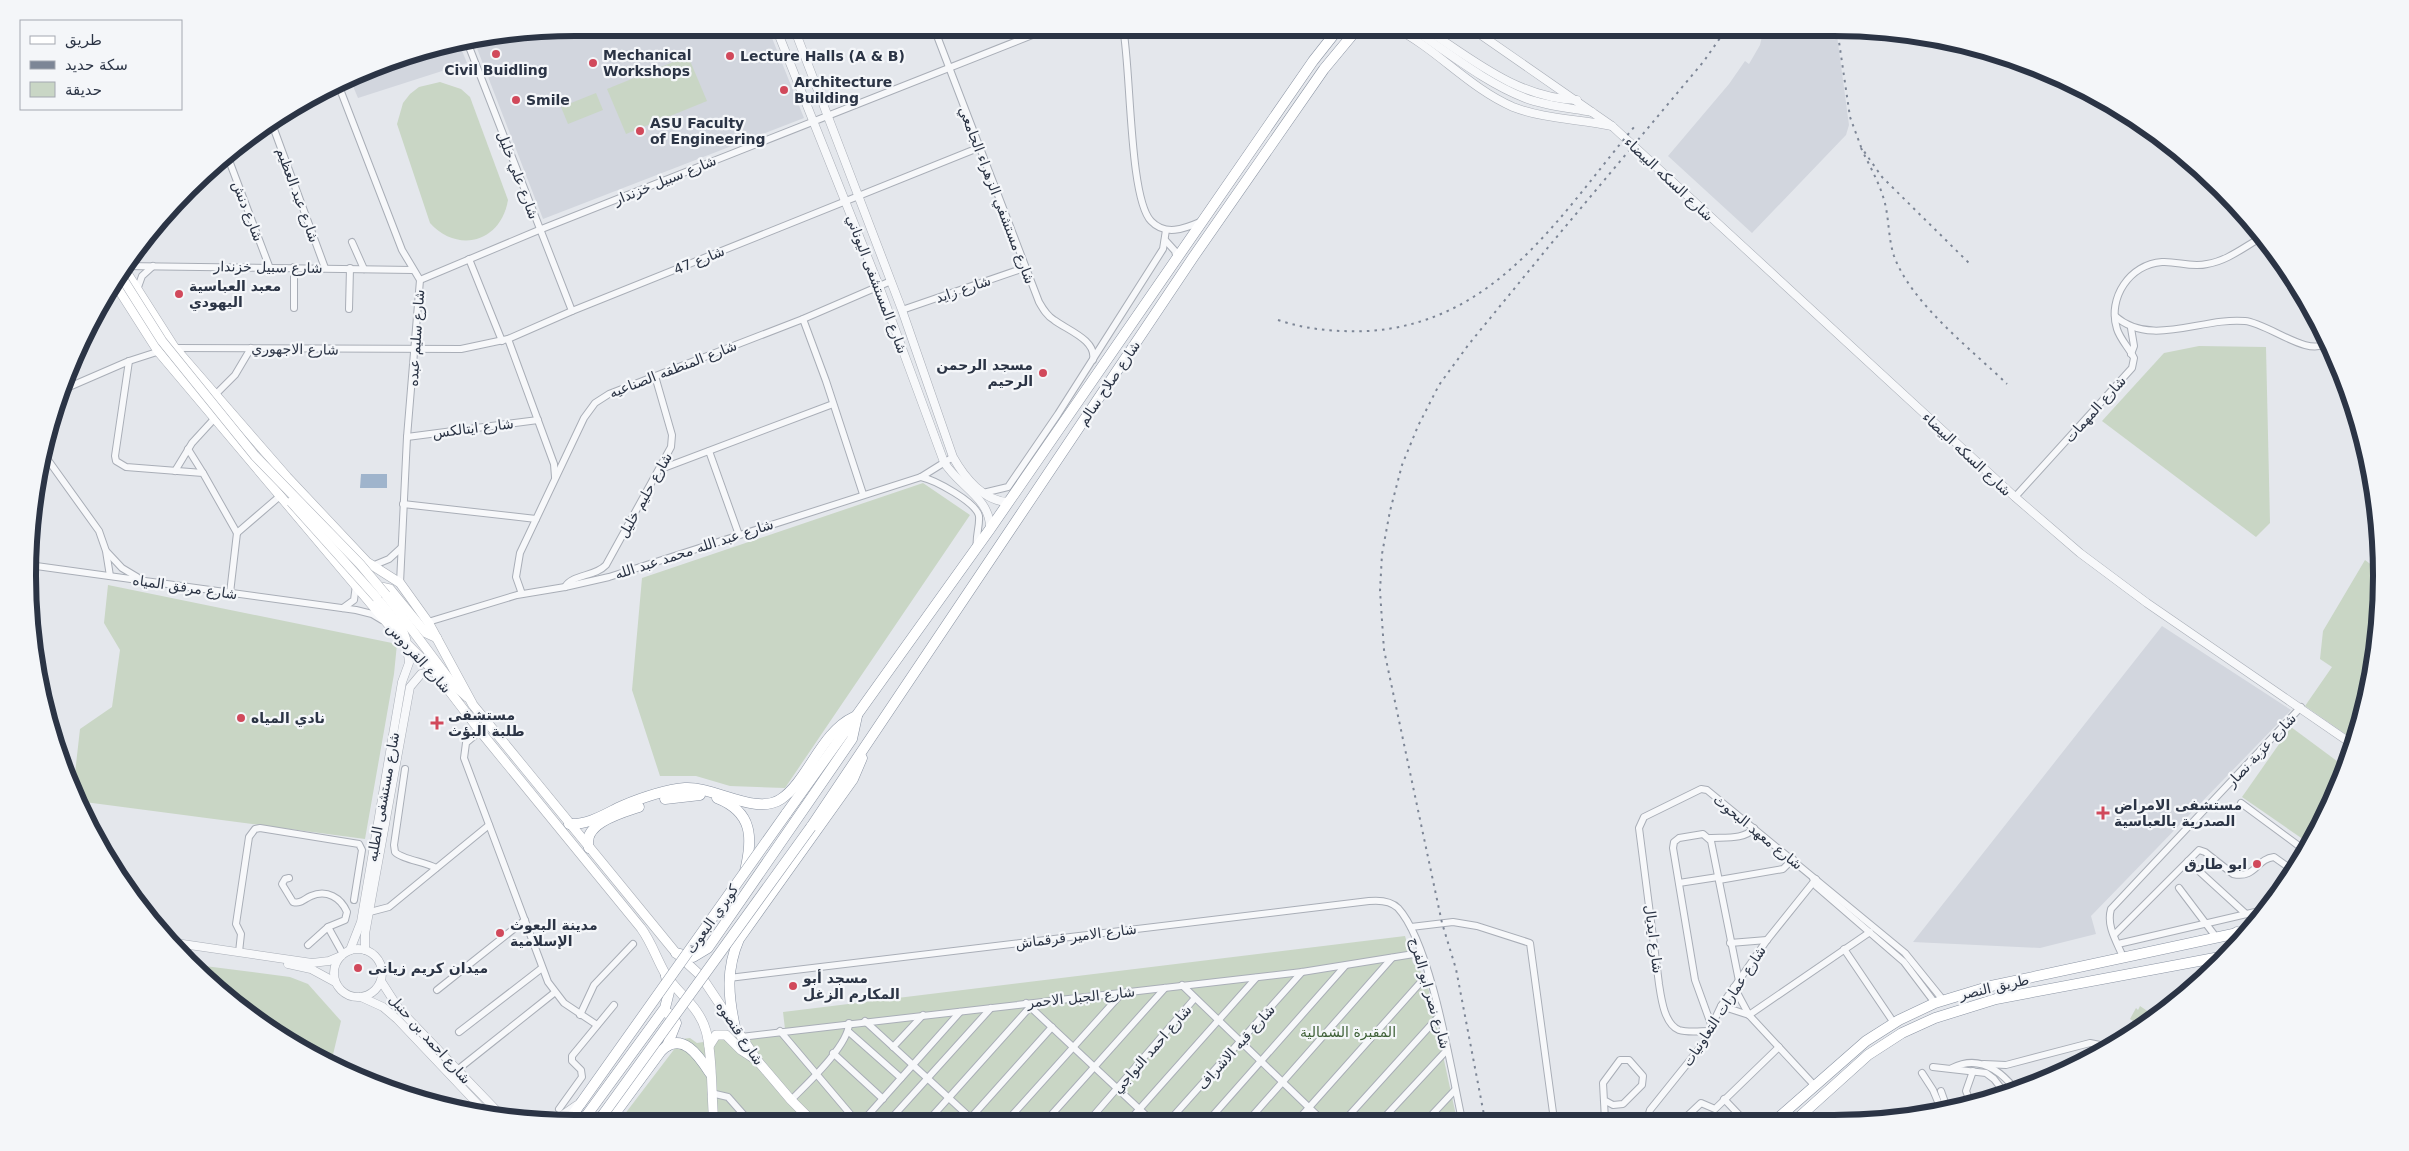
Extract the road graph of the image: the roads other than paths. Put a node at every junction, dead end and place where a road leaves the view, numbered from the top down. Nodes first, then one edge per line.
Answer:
1 (779, 36) edge
2 (797, 36) edge
3 (937, 36) edge
4 (1030, 36) edge
5 (1124, 36) edge
6 (1332, 36) edge
7 (1351, 36) edge
8 (1407, 36) edge
9 (1433, 36) edge
10 (1433, 36) edge
11 (1483, 36) edge
12 (469, 47) edge
13 (948, 68) junction
14 (340, 90) edge
15 (1579, 100) junction
16 (1597, 113) junction
17 (828, 117) junction
18 (814, 122) junction
19 (1612, 126) junction
20 (274, 129) edge
21 (978, 148) junction
22 (229, 163) edge
23 (859, 196) junction
24 (846, 202) junction
25 (1201, 222) junction
26 (539, 230) junction
27 (1166, 230) junction
28 (1165, 240) junction
29 (2256, 241) edge
30 (352, 242) dead end
31 (469, 259) junction
32 (1177, 260) junction
33 (134, 266) edge
34 (153, 266) junction
35 (269, 266) junction
36 (294, 267) junction
37 (325, 268) junction
38 (350, 268) junction
39 (1024, 268) junction
40 (364, 269) junction
41 (413, 270) junction
42 (128, 274) edge
43 (420, 280) junction
44 (891, 281) junction
45 (123, 282) edge
46 (123, 283) edge
47 (879, 286) junction
48 (119, 289) edge
49 (137, 290) junction
50 (294, 308) dead end
51 (349, 310) dead end
52 (902, 310) junction
53 (572, 311) junction
54 (2115, 316) junction
55 (802, 319) junction
56 (2131, 328) junction
57 (1107, 336) junction
58 (505, 340) junction
59 (1088, 343) junction
60 (2321, 345) edge
61 (174, 347) junction
62 (251, 348) junction
63 (158, 351) junction
64 (416, 351) junction
65 (2132, 354) junction
66 (1093, 360) junction
67 (129, 361) junction
68 (655, 376) junction
69 (71, 386) edge
70 (215, 395) junction
71 (834, 404) junction
72 (214, 419) junction
73 (538, 420) junction
74 (407, 437) junction
75 (188, 449) junction
76 (709, 451) junction
77 (953, 457) junction
78 (49, 461) edge
79 (944, 462) junction
80 (661, 469) junction
81 (175, 471) junction
82 (203, 473) junction
83 (921, 477) junction
84 (556, 478) junction
85 (983, 493) junction
86 (863, 494) junction
87 (280, 496) junction
88 (2015, 498) junction
89 (1009, 502) junction
90 (403, 504) junction
91 (536, 518) junction
92 (990, 529) junction
93 (237, 533) junction
94 (739, 535) junction
95 (402, 548) junction
96 (977, 548) junction
97 (106, 551) junction
98 (36, 565) edge
99 (372, 566) junction
100 (110, 576) junction
101 (144, 580) junction
102 (400, 584) junction
103 (356, 585) junction
104 (565, 588) junction
105 (230, 593) junction
106 (522, 594) junction
107 (373, 600) junction
108 (342, 609) junction
109 (428, 622) junction
110 (387, 623) junction
111 (437, 638) junction
112 (406, 643) junction
113 (434, 671) junction
114 (470, 699) junction
115 (2301, 707) junction
116 (857, 715) junction
117 (480, 731) junction
118 (2347, 740) edge
119 (866, 743) junction
120 (405, 769) dead end
121 (2241, 803) dead end
122 (1648, 814) joint
123 (569, 824) junction
124 (489, 825) junction
125 (1754, 828) junction
126 (1710, 838) junction
127 (2300, 847) edge
128 (589, 848) junction
129 (1793, 859) junction
130 (2188, 861) junction
131 (2288, 866) edge
132 (436, 868) junction
133 (745, 871) junction
134 (289, 878) dead end
135 (1718, 878) junction
136 (1814, 879) junction
137 (1679, 884) junction
138 (2179, 888) dead end
139 (365, 899) junction
140 (370, 912) junction
141 (2254, 912) edge
142 (2246, 914) junction
143 (525, 920) junction
144 (2206, 924) junction
145 (328, 927) junction
146 (1411, 927) junction
147 (1870, 932) junction
148 (2237, 933) edge
149 (2114, 935) junction
150 (2216, 937) junction
151 (1767, 940) junction
152 (2196, 941) junction
153 (1730, 943) junction
154 (182, 944) edge
155 (633, 944) dead end
156 (2118, 944) junction
157 (308, 945) dead end
158 (708, 948) junction
159 (187, 950) edge
160 (365, 950) junction
161 (1844, 950) junction
162 (239, 952) junction
163 (1420, 953) junction
164 (345, 954) junction
165 (676, 954) junction
166 (2123, 957) junction
167 (1392, 958) junction
168 (2214, 958) edge
169 (2204, 960) junction
170 (731, 962) junction
171 (1345, 966) junction
172 (542, 968) junction
173 (1302, 972) junction
174 (1428, 974) junction
175 (666, 976) junction
176 (729, 978) junction
177 (1256, 978) junction
178 (1739, 980) junction
179 (381, 981) junction
180 (336, 982) junction
181 (1182, 985) junction
182 (1734, 987) junction
183 (1164, 988) junction
184 (437, 990) dead end
185 (554, 992) junction
186 (1122, 992) junction
187 (361, 998) junction
188 (1195, 998) junction
189 (1939, 1002) junction
190 (614, 1005) dead end
191 (1028, 1005) junction
192 (1721, 1006) junction
193 (991, 1008) junction
194 (960, 1012) junction
195 (662, 1013) junction
196 (580, 1015) junction
197 (923, 1015) junction
198 (1749, 1015) junction
199 (1439, 1016) junction
200 (866, 1021) junction
201 (1219, 1021) junction
202 (849, 1023) junction
203 (1894, 1023) junction
204 (597, 1025) junction
205 (735, 1027) junction
206 (1052, 1027) junction
207 (1711, 1029) junction
208 (780, 1031) junction
209 (459, 1032) dead end
210 (849, 1032) junction
211 (741, 1037) junction
212 (1240, 1041) junction
213 (2099, 1045) edge
214 (667, 1046) junction
215 (708, 1046) junction
216 (893, 1047) junction
217 (1073, 1047) junction
218 (1779, 1047) junction
219 (1447, 1050) junction
220 (833, 1053) junction
221 (757, 1060) junction
222 (1262, 1062) junction
223 (1966, 1064) junction
224 (1984, 1064) junction
225 (913, 1065) junction
226 (1094, 1067) junction
227 (1933, 1067) dead end
228 (1952, 1068) junction
229 (456, 1071) junction
230 (1970, 1071) junction
231 (710, 1073) junction
232 (1922, 1073) dead end
233 (816, 1074) junction
234 (2003, 1074) junction
235 (901, 1078) junction
236 (927, 1078) junction
237 (1994, 1079) junction
238 (1283, 1082) junction
239 (2011, 1084) edge
240 (1814, 1085) junction
241 (2001, 1088) edge
242 (1117, 1089) junction
243 (1455, 1090) junction
244 (1940, 1091) dead end
245 (711, 1092) junction
246 (1968, 1097) edge
247 (949, 1098) junction
248 (883, 1099) junction
249 (1724, 1099) junction
250 (791, 1100) junction
251 (1604, 1100) junction
252 (581, 1103) junction
253 (1945, 1103) edge
254 (1939, 1104) edge
255 (479, 1106) edge
256 (1309, 1107) junction
257 (494, 1108) edge
258 (559, 1109) dead end
259 (1139, 1109) junction
260 (564, 1115) edge
261 (573, 1115) edge
262 (588, 1115) edge
263 (603, 1115) edge
264 (614, 1115) edge
265 (713, 1115) edge
266 (744, 1115) edge
267 (804, 1115) edge
268 (851, 1115) edge
269 (868, 1115) edge
270 (894, 1115) edge
271 (933, 1115) edge
272 (965, 1115) edge
273 (976, 1115) edge
274 (1012, 1115) edge
275 (1051, 1115) edge
276 (1094, 1115) edge
277 (1134, 1115) edge
278 (1145, 1115) edge
279 (1174, 1115) edge
280 (1213, 1115) edge
281 (1253, 1115) edge
282 (1302, 1115) edge
283 (1317, 1115) edge
284 (1349, 1115) edge
285 (1387, 1115) edge
286 (1432, 1115) edge
287 (1461, 1115) edge
288 (1553, 1115) edge
289 (1605, 1115) edge
290 (1649, 1115) edge
291 (1689, 1115) edge
292 (1739, 1115) edge
293 (1781, 1115) edge
294 (1801, 1115) edge

1 - 18 street, شارع المستشفى اليوناني
2 - 17 street, شارع المستشفى اليوناني
3 - 13 street, شارع مستشفي الزهراء الجامعي
4 - 13 street, شارع سبيل خزندار
5 - 27 street
6 - 25 highway, شارع صلاح سالم
7 - 119 highway, شارع صلاح سالم
8 - 19 street, شارع السكه البيضاء
9 - 15 street
10 - 16 street
11 - 15 street, شارع السكه البيضاء
12 - 26 street, شارع علي خليل
13 - 17 street, شارع سبيل خزندار
13 - 21 street, شارع مستشفي الزهراء الجامعي
14 - 41 street, شارع سليم عبده
15 - 16 street, شارع السكه البيضاء
16 - 19 street, شارع السكه البيضاء
17 - 18 street, شارع سبيل خزندار
17 - 23 street, شارع المستشفى اليوناني
18 - 24 street, شارع المستشفى اليوناني
18 - 26 street, شارع سبيل خزندار
19 - 88 street, شارع السكه البيضاء
20 - 37 street, شارع عبد العظيم
21 - 23 street, شارع 47
21 - 39 street, شارع مستشفي الزهراء الجامعي
22 - 35 street, شارع دنش
23 - 24 street, شارع 47
23 - 44 street, شارع المستشفى اليوناني
24 - 47 street, شارع المستشفى اليوناني
24 - 53 street, شارع 47
25 - 27 street
25 - 32 highway, شارع صلاح سالم
26 - 31 street, شارع سبيل خزندار
26 - 53 street, شارع علي خليل
27 - 28 street
28 - 32 street
28 - 57 street
29 - 54 street
30 - 40 street
31 - 43 street, شارع سبيل خزندار
31 - 58 street
32 - 89 highway, شارع صلاح سالم
33 - 34 street, شارع سبيل خزندار
34 - 35 street, شارع سبيل خزندار
34 - 49 street
35 - 36 street, شارع سبيل خزندار
36 - 37 street, شارع سبيل خزندار
36 - 50 street
37 - 38 street, شارع سبيل خزندار
38 - 40 street, شارع سبيل خزندار
38 - 51 street
39 - 52 street, شارع زايد
39 - 59 street, شارع مستشفي الزهراء الجامعي
40 - 41 street, شارع سبيل خزندار
41 - 43 street, شارع سليم عبده
42 - 49 main road, شارع الفردوس
43 - 64 street, شارع سليم عبده
44 - 47 street, شارع المنطقه الصناعيه
44 - 52 street, شارع المستشفى اليوناني
45 - 114 main road, bridge
46 - 107 main road, bridge
47 - 55 street, شارع المنطقه الصناعيه
47 - 79 street, شارع المستشفى اليوناني
48 - 63 main road, شارع الفردوس
49 - 61 main road, شارع الفردوس
52 - 77 street, شارع المستشفى اليوناني
53 - 58 street, شارع 47
54 - 56 street
54 - 65 street
55 - 68 street, شارع المنطقه الصناعيه
55 - 71 street
56 - 60 street
56 - 65 street, شارع المهمات
57 - 59 street
57 - 66 street
58 - 64 street, شارع 47
58 - 73 street
59 - 66 street
61 - 62 street, شارع الاجهوري
61 - 63 street, شارع الاجهوري
61 - 70 main road, شارع الفردوس
62 - 64 street, شارع الاجهوري
62 - 70 street
63 - 67 street, شارع الاجهوري
63 - 72 main road, شارع الفردوس
64 - 74 street, شارع سليم عبده
65 - 88 street, شارع المهمات
66 - 85 street
67 - 69 street, شارع الاجهوري
67 - 81 street
68 - 80 street, شارع حليم خليل
68 - 84 street, شارع المنطقه الصناعيه
70 - 99 main road, شارع الفردوس
71 - 76 street
71 - 86 street
72 - 75 street
72 - 87 main road, شارع الفردوس
73 - 74 street, شارع ايتالكس
73 - 84 street
74 - 90 street, شارع سليم عبده
75 - 81 street
75 - 82 street
76 - 80 street
76 - 94 street
77 - 79 street, شارع عبد الله محمد عبد الله
77 - 85 street, شارع المستشفى اليوناني
78 - 97 street
79 - 83 street, شارع عبد الله محمد عبد الله
79 - 92 street, شارع المستشفى اليوناني
80 - 104 street, شارع حليم خليل
81 - 82 street
82 - 93 street
83 - 86 street, شارع عبد الله محمد عبد الله
83 - 96 street
84 - 91 street, شارع المنطقه الصناعيه
85 - 89 street, شارع المستشفى اليوناني
86 - 94 street, شارع عبد الله محمد عبد الله
87 - 93 street
87 - 103 main road, شارع الفردوس
88 - 115 street, شارع السكه البيضاء
89 - 92 highway, شارع صلاح سالم
90 - 91 street
90 - 95 street, شارع سليم عبده
91 - 106 street, شارع المنطقه الصناعيه
92 - 96 highway, شارع صلاح سالم
93 - 105 street
94 - 104 street, شارع عبد الله محمد عبد الله
95 - 99 street
95 - 102 street, شارع سليم عبده
96 - 116 highway, شارع صلاح سالم
97 - 100 street
97 - 101 street
98 - 100 street, شارع مرفق المياه
99 - 102 main road, شارع الفردوس
100 - 101 street, شارع مرفق المياه
101 - 105 street, شارع مرفق المياه
102 - 109 main road, شارع الفردوس
103 - 107 main road, شارع الفردوس
103 - 108 street
104 - 106 street, شارع عبد الله محمد عبد الله
105 - 108 street, شارع مرفق المياه
106 - 109 street, شارع عبد الله محمد عبد الله
107 - 110 main road, شارع الفردوس
107 - 111 main road
107 - 112 main road
108 - 110 street, شارع مرفق المياه
109 - 111 main road, شارع الفردوس
110 - 112 main road, شارع الفردوس
111 - 114 main road, شارع الفردوس
112 - 113 main road, شارع الفردوس
112 - 139 street, شارع مستشفى الطلبه
113 - 117 main road, شارع الفردوس
113 - 140 street, شارع مستشفى الطلبه
114 - 123 main road, شارع الفردوس
115 - 118 street, شارع السكه البيضاء
115 - 149 street, شارع عزبة نصار
116 - 123 highway
116 - 133 highway, كوبري البعوث, bridge
116 - 158 highway
117 - 124 street
117 - 175 main road, شارع الفردوس
119 - 170 highway
119 - 263 highway, كوبري البعوث, bridge
120 - 132 street
121 - 127 street
122 - 125 street, شارع معهد البحوث
122 - 207 street, شارع ايديال
123 - 128 main road, شارع الفردوس
124 - 132 street
124 - 143 street
125 - 126 street
125 - 129 street, شارع معهد البحوث
126 - 135 street
126 - 137 street
128 - 133 highway
128 - 165 main road, شارع الفردوس
129 - 135 street
129 - 136 street, شارع معهد البحوث
130 - 131 street
130 - 142 street
130 - 149 street
132 - 140 street
133 - 252 highway, كوبري البعوث, bridge
134 - 145 street
135 - 137 street
135 - 153 street
136 - 147 street, شارع معهد البحوث
136 - 151 street, شارع عمارات التعاونيات
136 - 189 street, شارع معهد البحوث
137 - 207 street
138 - 144 street
139 - 162 street
139 - 164 street, شارع مستشفى الطلبه
140 - 160 street, شارع مستشفى الطلبه
141 - 142 street
142 - 144 street
143 - 172 street
143 - 184 street
144 - 150 street
144 - 156 street
145 - 157 street
145 - 164 street
146 - 163 street, شارع نصر ابو الفرج
146 - 176 street, شارع الامير قرقماش
146 - 288 street, شارع نصر ابو الفرج
147 - 161 street
147 - 189 street, شارع معهد البحوث
148 - 150 highway, طريق النصر
149 - 156 street, شارع عزبة نصار
150 - 152 highway, طريق النصر
151 - 153 street
151 - 178 street, شارع عمارات التعاونيات
152 - 166 highway, طريق النصر
152 - 169 highway
153 - 178 street
154 - 162 street
155 - 196 street
156 - 166 street, شارع عزبة نصار
158 - 165 highway
158 - 170 highway
159 - 180 street
160 - 164 street
160 - 179 street
161 - 198 street
161 - 203 street
162 - 164 street
163 - 167 street, شارع الجبل الاحمر
163 - 174 street, شارع نصر ابو الفرج
164 - 180 street
165 - 205 main road, شارع قنصوه
166 - 189 highway, طريق النصر
167 - 171 street, شارع الجبل الاحمر
167 - 238 street
168 - 169 highway, طريق النصر
169 - 294 highway, طريق النصر
170 - 176 highway
171 - 173 street, شارع الجبل الاحمر
171 - 222 street
172 - 185 street
172 - 209 street
173 - 177 street, شارع الجبل الاحمر
173 - 212 street, شارع قبه الاشراف
174 - 199 street, شارع نصر ابو الفرج
174 - 256 street
175 - 195 highway
175 - 215 main road, شارع الفردوس
176 - 205 highway
177 - 181 street, شارع الجبل الاحمر
177 - 201 street
178 - 182 street, شارع عمارات التعاونيات
179 - 187 street
179 - 229 street, شارع احمد بن حنبل
180 - 187 street
181 - 183 street, شارع الجبل الاحمر
181 - 188 street
182 - 192 street, شارع عمارات التعاونيات
182 - 198 street
183 - 186 street, شارع الجبل الاحمر
183 - 226 street
185 - 196 street
185 - 229 street
186 - 191 street, شارع الجبل الاحمر
186 - 217 street
187 - 255 street, شارع احمد بن حنبل
188 - 201 street
188 - 242 street, شارع احمد النواجي
189 - 203 highway, طريق النصر
190 - 204 street
191 - 193 street, شارع الجبل الاحمر
191 - 206 street
191 - 247 street
192 - 198 street
192 - 207 street, شارع عمارات التعاونيات
193 - 194 street, شارع الجبل الاحمر
193 - 236 street
194 - 197 street, شارع الجبل الاحمر
194 - 225 street
195 - 214 highway
195 - 262 highway
196 - 204 street
197 - 200 street, شارع الجبل الاحمر
197 - 216 street
198 - 218 street
199 - 219 street, شارع نصر ابو الفرج
199 - 284 street
200 - 202 street, شارع الجبل الاحمر
200 - 216 street
201 - 212 street
201 - 259 street
202 - 208 street, شارع الجبل الاحمر
202 - 210 street
203 - 240 highway, طريق النصر
204 - 258 street
205 - 211 main road, شارع قنصوه
206 - 217 street
206 - 273 street
207 - 290 street, شارع عمارات التعاونيات
208 - 211 street, شارع الجبل الاحمر
208 - 233 street
210 - 220 street
210 - 235 street
211 - 221 main road, شارع قنصوه
212 - 222 street
212 - 279 street, شارع قبه الاشراف
213 - 224 street
214 - 231 highway
214 - 264 highway
215 - 221 main road
215 - 231 main road, شارع الفردوس
216 - 225 street
217 - 226 street
217 - 274 street
218 - 240 street
218 - 249 street
219 - 243 street, شارع نصر ابو الفرج
219 - 285 street
220 - 233 street
220 - 248 street
221 - 250 main road, شارع قنصوه
222 - 238 street
222 - 280 street
223 - 224 street
223 - 228 street
223 - 230 street
224 - 234 street
225 - 235 street
225 - 236 street
226 - 242 street
226 - 275 street
227 - 228 street
228 - 230 street
229 - 257 street, شارع احمد بن حنبل
230 - 237 street
230 - 246 street
231 - 245 main road, شارع الفردوس
232 - 254 street
233 - 250 street
233 - 268 street
234 - 237 street
234 - 239 street
235 - 248 street
236 - 247 street
236 - 270 street
237 - 241 street
238 - 256 street
238 - 281 street
240 - 293 highway, طريق النصر
242 - 259 street
242 - 276 street, شارع احمد النواجي
243 - 286 street
243 - 287 street, شارع نصر ابو الفرج
244 - 253 street
245 - 265 main road, شارع الفردوس
245 - 266 street
247 - 271 street
247 - 272 street
248 - 269 street
249 - 291 street
249 - 292 street
250 - 267 main road, شارع قنصوه
251 - 251 street
251 - 289 street
252 - 260 street
252 - 261 highway, كوبري البعوث
256 - 282 street
256 - 283 street
259 - 277 street
259 - 278 street

